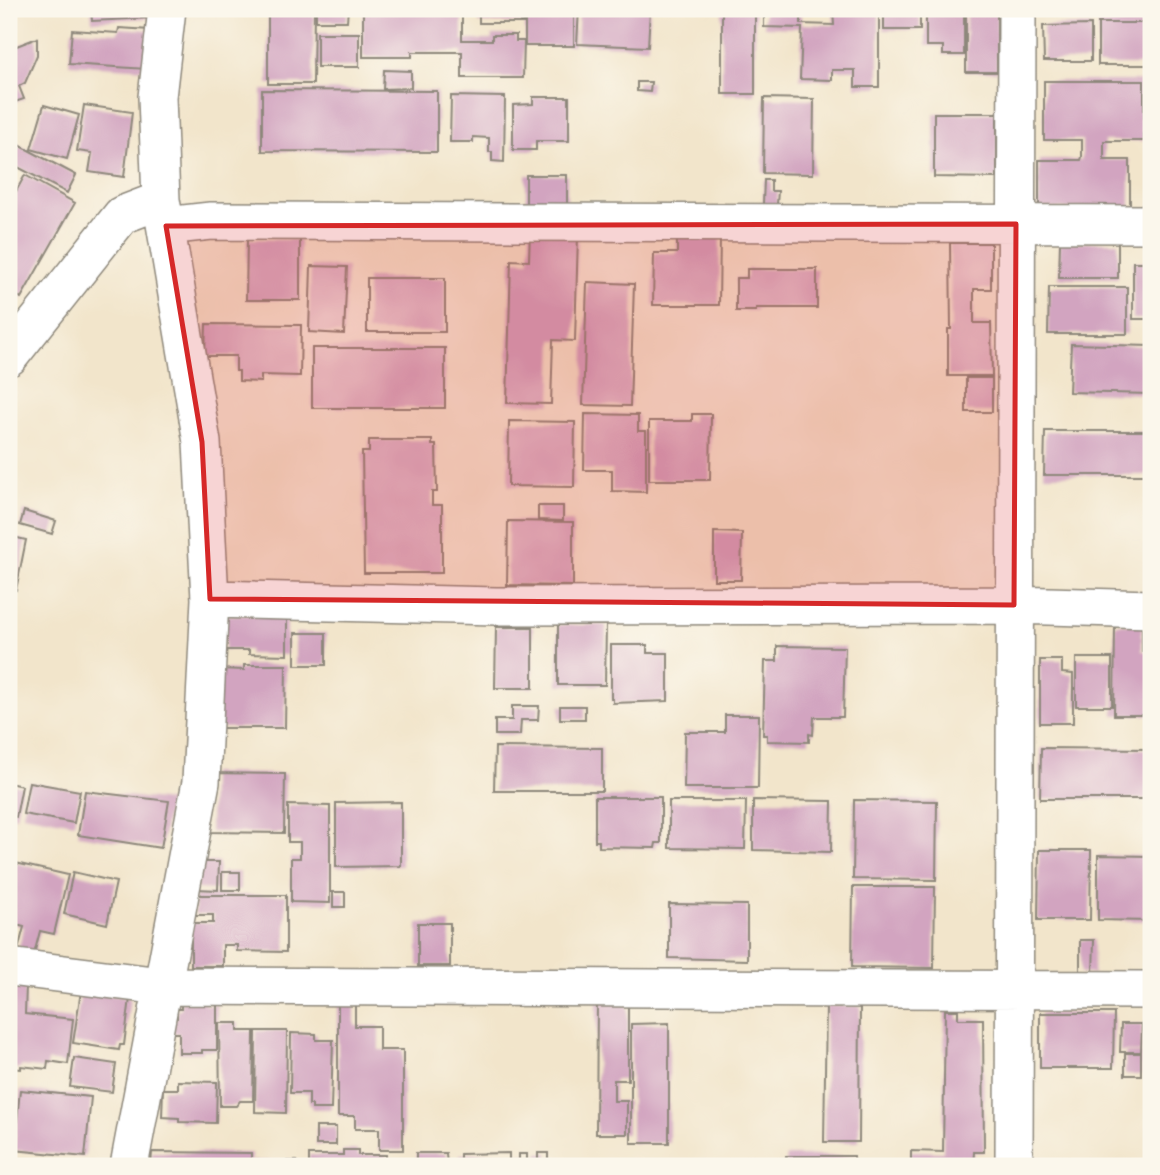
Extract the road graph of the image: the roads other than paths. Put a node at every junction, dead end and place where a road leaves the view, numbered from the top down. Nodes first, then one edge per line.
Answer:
1 (167, 9) edge
2 (1017, 9) edge
3 (163, 213) junction
4 (1016, 224) junction
5 (1151, 224) edge
6 (9, 357) edge
7 (210, 599) junction
8 (1014, 605) junction
9 (1151, 609) edge
10 (9, 967) edge
11 (161, 986) junction
12 (1015, 989) junction
13 (1151, 990) edge
14 (129, 1166) edge
15 (1014, 1166) edge

1 - 3 street
2 - 4 street
3 - 4 street
3 - 6 street
3 - 7 street
4 - 5 street
4 - 8 street
7 - 8 street
7 - 11 street
8 - 9 street
8 - 12 street
10 - 11 street
11 - 12 street
11 - 14 street
12 - 13 street
12 - 15 street

